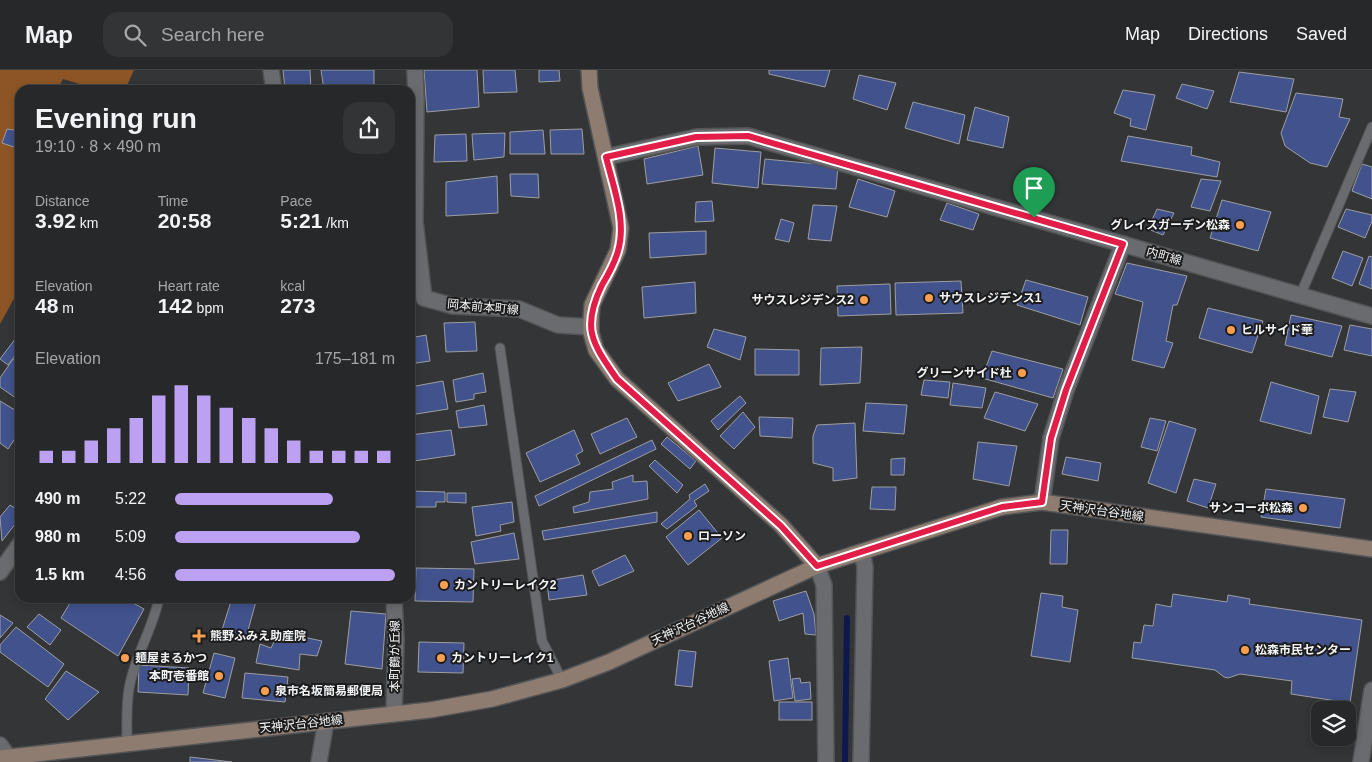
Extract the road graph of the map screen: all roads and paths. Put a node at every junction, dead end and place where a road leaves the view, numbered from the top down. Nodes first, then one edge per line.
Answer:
1 (271, 70) edge
2 (414, 70) edge
3 (589, 70) edge
4 (273, 85) edge
5 (415, 85) edge
6 (415, 85) edge
7 (1372, 128) edge
8 (415, 130) edge
9 (606, 157) junction
10 (415, 241) edge
11 (1123, 244) junction
12 (1300, 296) junction
13 (1372, 316) edge
14 (591, 327) junction
15 (500, 348) dead end
16 (1042, 502) junction
17 (1372, 549) edge
18 (15, 551) edge
19 (862, 552) junction
20 (817, 566) junction
21 (0, 572) edge
22 (158, 603) edge
23 (394, 603) edge
24 (562, 680) junction
25 (1372, 690) edge
26 (394, 714) junction
27 (326, 721) junction
28 (127, 744) junction
29 (0, 745) edge
30 (4, 758) edge
31 (319, 762) edge
32 (826, 762) edge
33 (861, 762) edge
34 (1361, 762) edge

1 - 4 street
2 - 6 street
3 - 9 street
5 - 8 street
7 - 12 lane
9 - 11 street, 内町線
9 - 14 street
10 - 14 street, 岡本前本町線
11 - 12 street, 内町線
11 - 16 street
12 - 13 street, 内町線
14 - 20 street
15 - 24 lane
16 - 17 street, 天神沢台谷地線
16 - 19 street, 天神沢台谷地線
18 - 21 street
19 - 20 street, 天神沢台谷地線
19 - 33 street
20 - 24 street, 天神沢台谷地線
20 - 32 street
22 - 28 lane
23 - 26 street, 本町鶴が丘線
24 - 26 street, 天神沢台谷地線
25 - 34 street
26 - 27 street, 天神沢台谷地線
27 - 28 street, 天神沢台谷地線
27 - 31 street
28 - 30 street, 天神沢台谷地線
29 - 30 street

